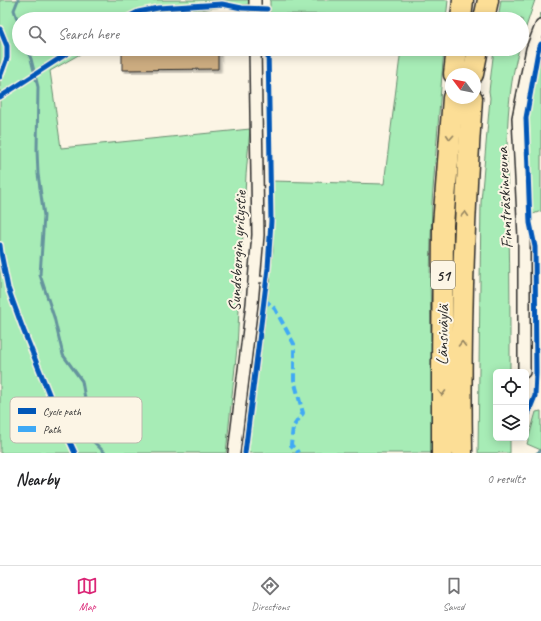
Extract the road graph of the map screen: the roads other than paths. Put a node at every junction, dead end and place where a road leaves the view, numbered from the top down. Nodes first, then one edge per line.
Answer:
1 (255, 0) edge
2 (455, 0) edge
3 (463, 0) edge
4 (480, 0) edge
5 (488, 0) edge
6 (255, 12) edge
7 (454, 12) edge
8 (462, 12) edge
9 (479, 12) edge
10 (485, 12) edge
11 (541, 26) edge
12 (255, 56) edge
13 (458, 56) edge
14 (473, 56) edge
15 (462, 68) edge
16 (467, 68) edge
17 (453, 104) edge
18 (472, 104) edge
19 (254, 279) junction
20 (267, 280) dead end
21 (524, 369) edge
22 (234, 453) edge
23 (442, 453) edge
24 (462, 453) edge

1 - 6 street
2 - 7 highway
3 - 8 highway
4 - 9 highway
5 - 10 highway
11 - 21 street, Finnträskinreuna
12 - 19 street, Sundsbergin yritystie
13 - 15 highway
14 - 16 highway
17 -> 23 highway, Länsiväylä / 51
24 -> 18 highway, Länsiväylä / 51
19 - 20 lane
19 - 22 street, Sundsbergin yritystie

